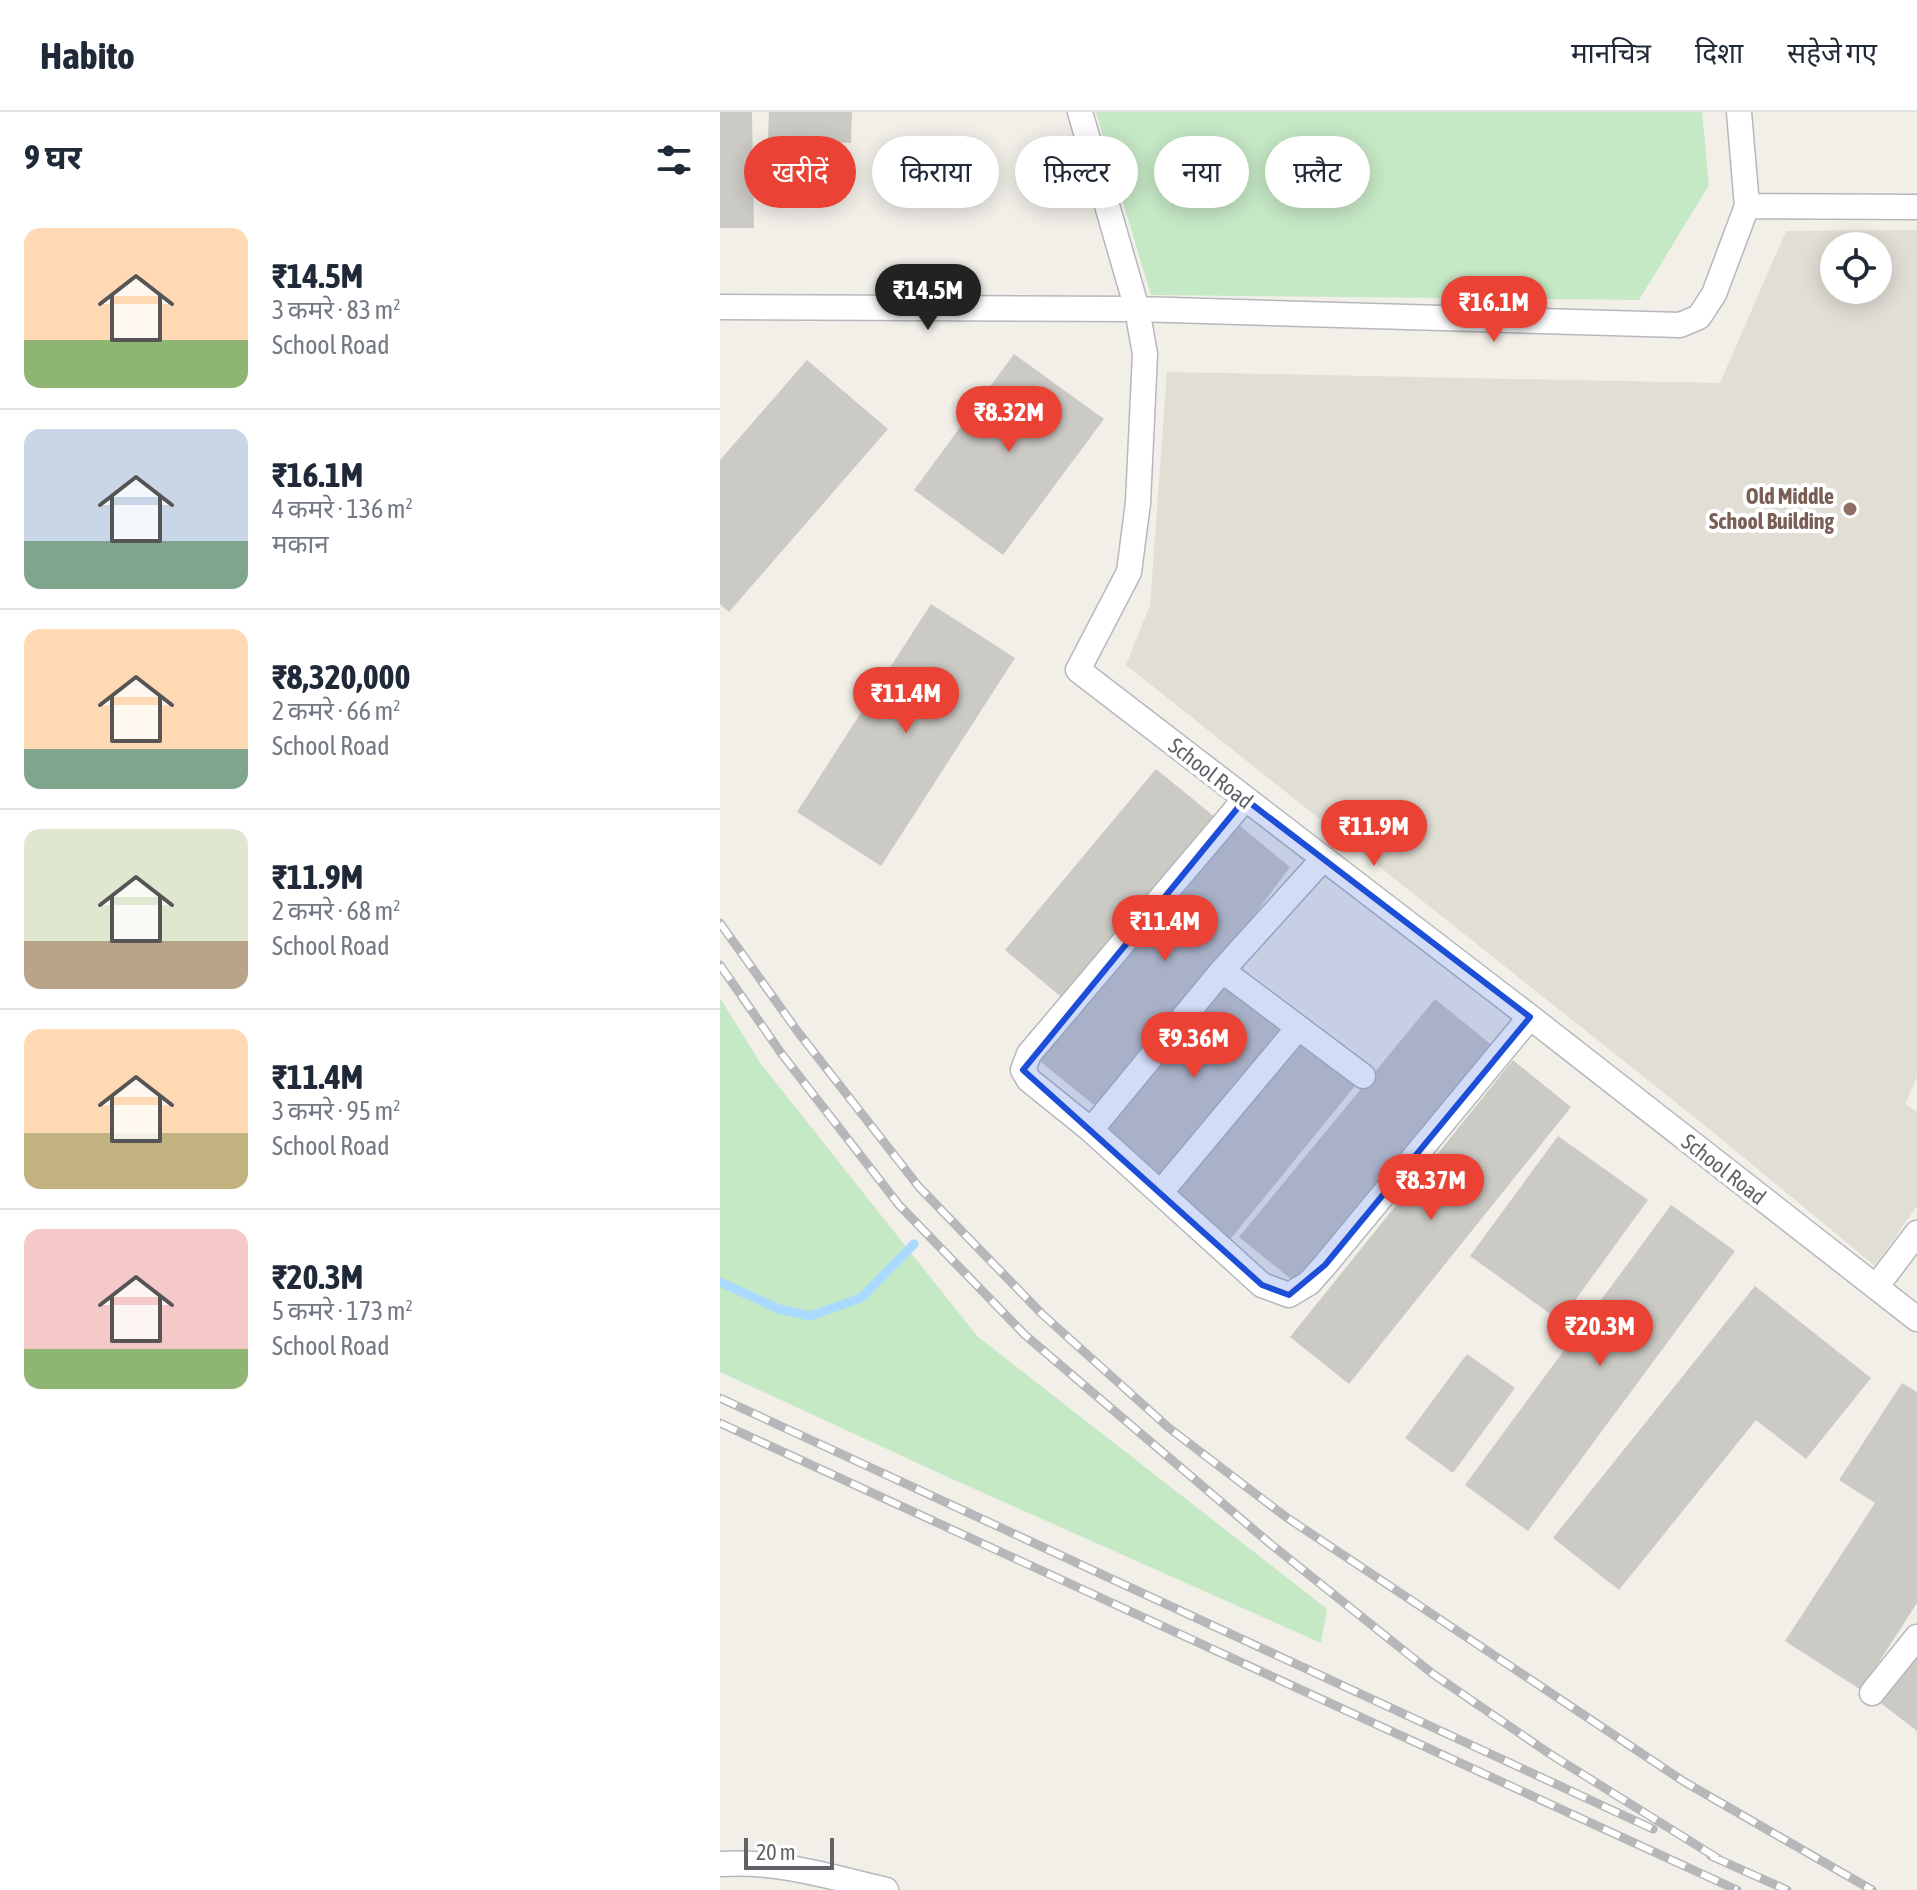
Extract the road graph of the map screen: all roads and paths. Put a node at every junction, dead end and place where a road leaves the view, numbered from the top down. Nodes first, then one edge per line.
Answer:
1 (1080, 112) edge
2 (1739, 112) edge
3 (1747, 206) junction
4 (1917, 207) edge
5 (720, 307) edge
6 (1137, 309) junction
7 (1245, 799) junction
8 (1323, 859) junction
9 (1220, 973) junction
10 (1530, 1017) junction
11 (1298, 1028) junction
12 (1363, 1076) dead end
13 (1091, 1130) junction
14 (1161, 1192) junction
15 (1917, 1233) edge
16 (1876, 1287) junction
17 (1917, 1319) edge
18 (1917, 1637) edge
19 (1872, 1693) dead end
20 (720, 1864) edge
21 (886, 1890) edge

1 - 6 street, School Road
2 - 3 street
3 - 4 street
3 - 6 street
5 - 6 street
6 - 7 street, School Road
7 - 8 street, School Road
7 - 13 street
8 - 9 street
8 - 10 street, School Road
9 - 11 street
9 - 13 street
10 - 14 street
10 - 16 street, School Road
11 - 12 street
11 - 14 street
13 - 14 street
15 - 16 street
16 - 17 street, School Road
18 - 19 street
20 - 21 street

